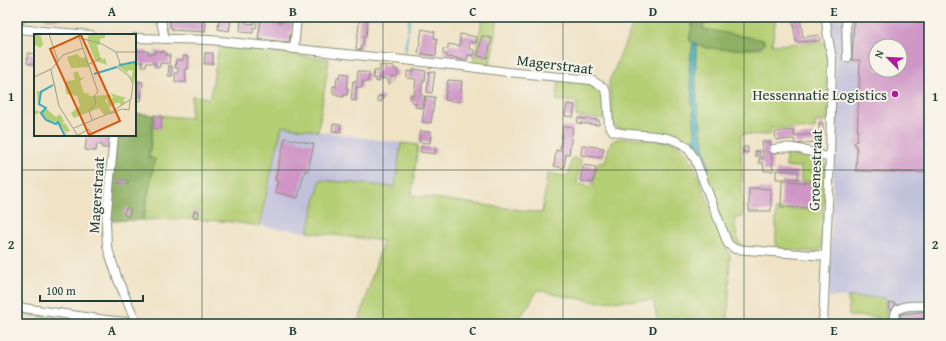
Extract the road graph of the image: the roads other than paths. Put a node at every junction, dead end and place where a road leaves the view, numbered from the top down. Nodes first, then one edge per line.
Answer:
1 (22, 17) edge
2 (160, 17) edge
3 (297, 17) edge
4 (826, 17) edge
5 (846, 17) edge
6 (17, 24) edge
7 (17, 29) edge
8 (79, 34) edge
9 (136, 38) edge
10 (165, 39) junction
11 (294, 49) junction
12 (847, 58) dead end
13 (114, 136) edge
14 (774, 149) dead end
15 (830, 158) junction
16 (826, 256) junction
17 (929, 306) edge
18 (17, 307) edge
19 (137, 323) edge
20 (823, 324) edge
21 (895, 324) edge

1 - 6 street
2 - 10 street
3 - 11 street
4 - 15 street, Groenestraat
5 - 12 street
7 - 8 street
9 - 10 street, Magerstraat
10 - 11 street, Magerstraat
11 - 16 street, Magerstraat
13 - 19 street, Magerstraat
14 - 15 street
15 - 16 street, Groenestraat
16 - 20 street, Groenestraat
17 - 21 street
18 - 19 street

